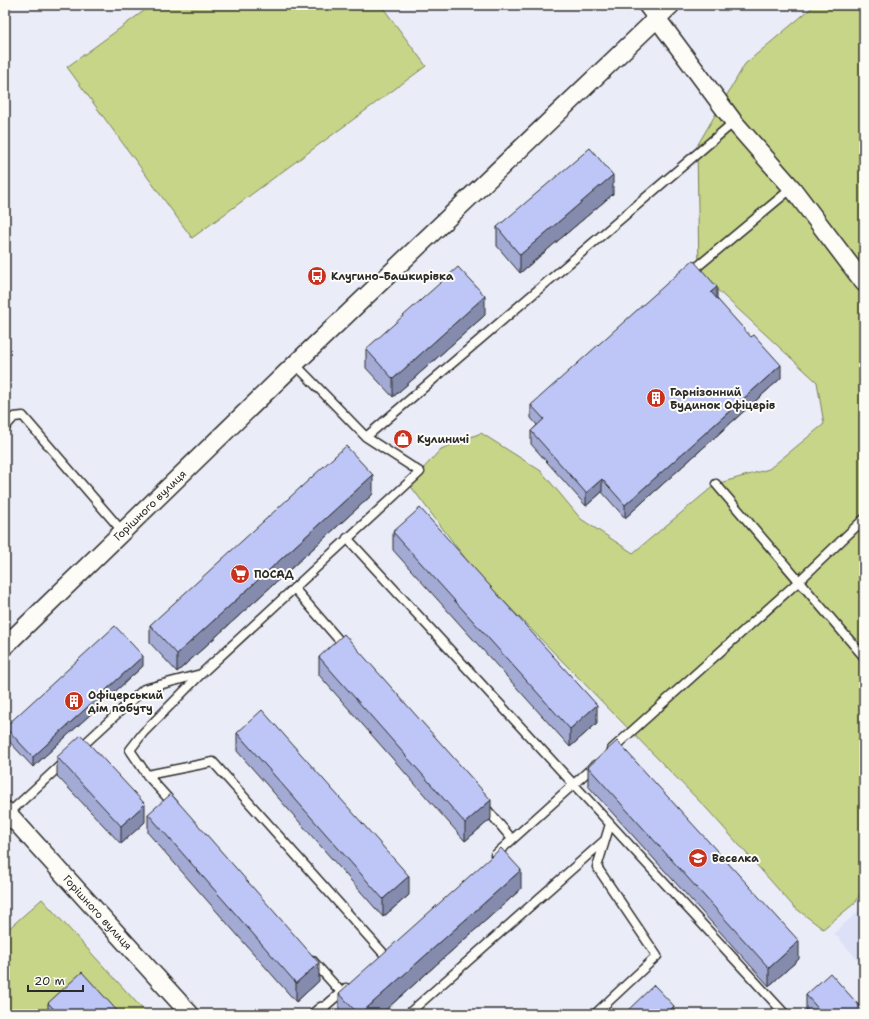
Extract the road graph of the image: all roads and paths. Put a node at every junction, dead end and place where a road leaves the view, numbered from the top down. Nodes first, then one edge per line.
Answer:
1 (671, 5) edge
2 (652, 11) edge
3 (734, 122) junction
4 (792, 188) junction
5 (682, 280) edge
6 (864, 283) edge
7 (295, 364) junction
8 (5, 426) edge
9 (366, 437) junction
10 (716, 484) dead end
11 (864, 519) edge
12 (122, 532) junction
13 (347, 538) junction
14 (799, 581) junction
15 (294, 588) junction
16 (5, 646) edge
17 (351, 654) edge
18 (864, 657) edge
19 (201, 674) junction
20 (147, 775) junction
21 (574, 784) junction
22 (476, 797) edge
23 (178, 810) edge
24 (7, 811) edge
25 (610, 824) junction
26 (512, 839) junction
27 (605, 840) junction
28 (489, 860) edge
29 (304, 951) edge
30 (384, 954) edge
31 (352, 982) edge
32 (341, 992) junction
33 (318, 1012) edge
34 (190, 1014) edge
35 (408, 1014) edge
36 (595, 1014) edge
37 (785, 1014) edge

1 - 2 street, Горішного вулиця
2 - 3 street
2 - 7 street, Горішного вулиця
3 - 4 street
3 - 9 lane
4 - 5 lane
4 - 6 street
7 - 9 lane
7 - 12 street, Горішного вулиця
8 - 12 lane
9 - 13 lane
10 - 14 lane
11 - 14 lane
12 - 16 street, Горішного вулиця
13 - 15 lane
13 - 21 lane
14 - 18 lane
14 - 21 lane
15 - 17 lane
15 - 19 lane
19 - 20 lane
19 - 24 lane
20 - 23 lane
20 - 30 lane
21 - 25 lane
21 - 26 lane
22 - 26 lane
24 - 34 street, Горішного вулиця
25 - 27 lane
25 - 37 lane
26 - 28 lane
27 - 35 lane
27 - 36 lane
29 - 32 lane
31 - 32 lane
32 - 33 lane

